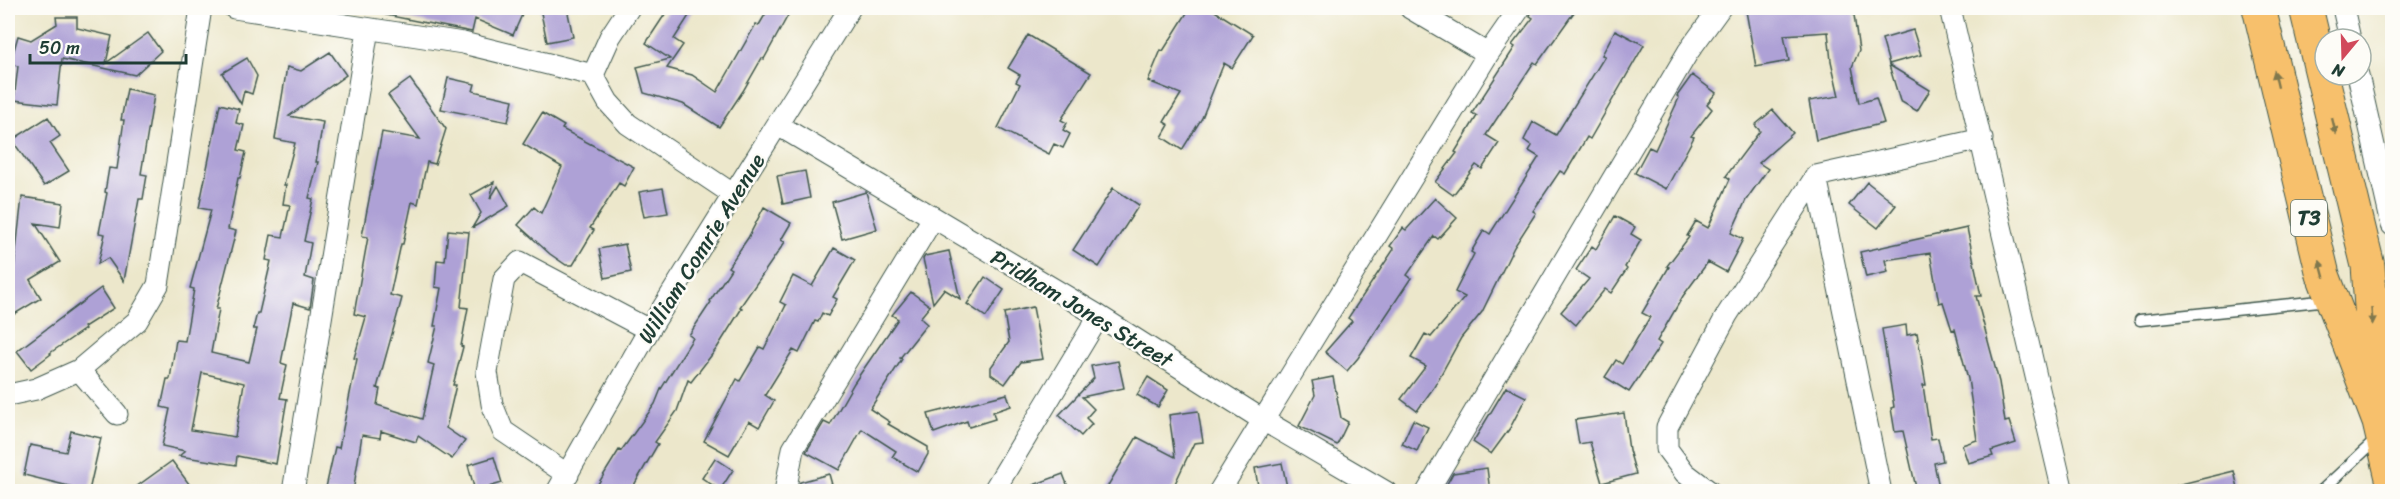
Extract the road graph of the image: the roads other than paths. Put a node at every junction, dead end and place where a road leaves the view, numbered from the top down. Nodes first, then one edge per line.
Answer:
1 (201, 8) edge
2 (234, 8) edge
3 (629, 8) edge
4 (850, 8) edge
5 (1410, 8) edge
6 (1520, 8) edge
7 (1720, 8) edge
8 (1950, 8) edge
9 (2259, 8) edge
10 (2306, 8) edge
11 (2343, 8) edge
12 (286, 11) edge
13 (2347, 27) edge
14 (368, 29) junction
15 (1488, 54) junction
16 (593, 75) junction
17 (2361, 87) edge
18 (778, 125) junction
19 (1982, 139) junction
20 (1816, 176) junction
21 (734, 195) junction
22 (933, 218) junction
23 (2392, 225) edge
24 (2332, 299) junction
25 (1099, 316) junction
26 (2140, 320) dead end
27 (649, 330) junction
28 (79, 370) junction
29 (8, 395) edge
30 (117, 414) dead end
31 (1263, 420) junction
32 (2380, 428) junction
33 (2392, 478) edge
34 (562, 483) edge
35 (293, 492) edge
36 (784, 492) edge
37 (993, 492) edge
38 (1219, 492) edge
39 (1386, 492) edge
40 (1426, 492) edge
41 (1710, 492) edge
42 (1881, 492) edge
43 (2063, 492) edge
44 (2320, 492) edge

1 - 28 street
2 - 12 street
3 - 16 street
4 - 18 street, William Comrie Avenue
5 - 15 street
6 - 15 street
7 - 40 street
8 - 19 street
24 -> 9 highway, T3
10 -> 32 highway, T3
11 - 13 street
12 - 14 street
14 - 16 street
14 - 35 street
15 - 31 street
16 - 21 street
17 - 23 street
18 - 21 street, William Comrie Avenue
18 - 22 street, Pridham Jones Street
19 - 20 street
19 - 43 street
20 - 41 street
20 - 42 street
21 - 27 street, William Comrie Avenue
22 - 25 street, Pridham Jones Street
22 - 36 street
24 - 26 lane
24 - 32 highway, T3
25 - 31 street, Pridham Jones Street
25 - 37 street
27 - 34 street, William Comrie Avenue
27 - 34 street
28 - 29 street
28 - 30 street
31 - 38 street
31 - 39 street, Pridham Jones Street
32 - 33 highway, T3
32 - 44 lane

